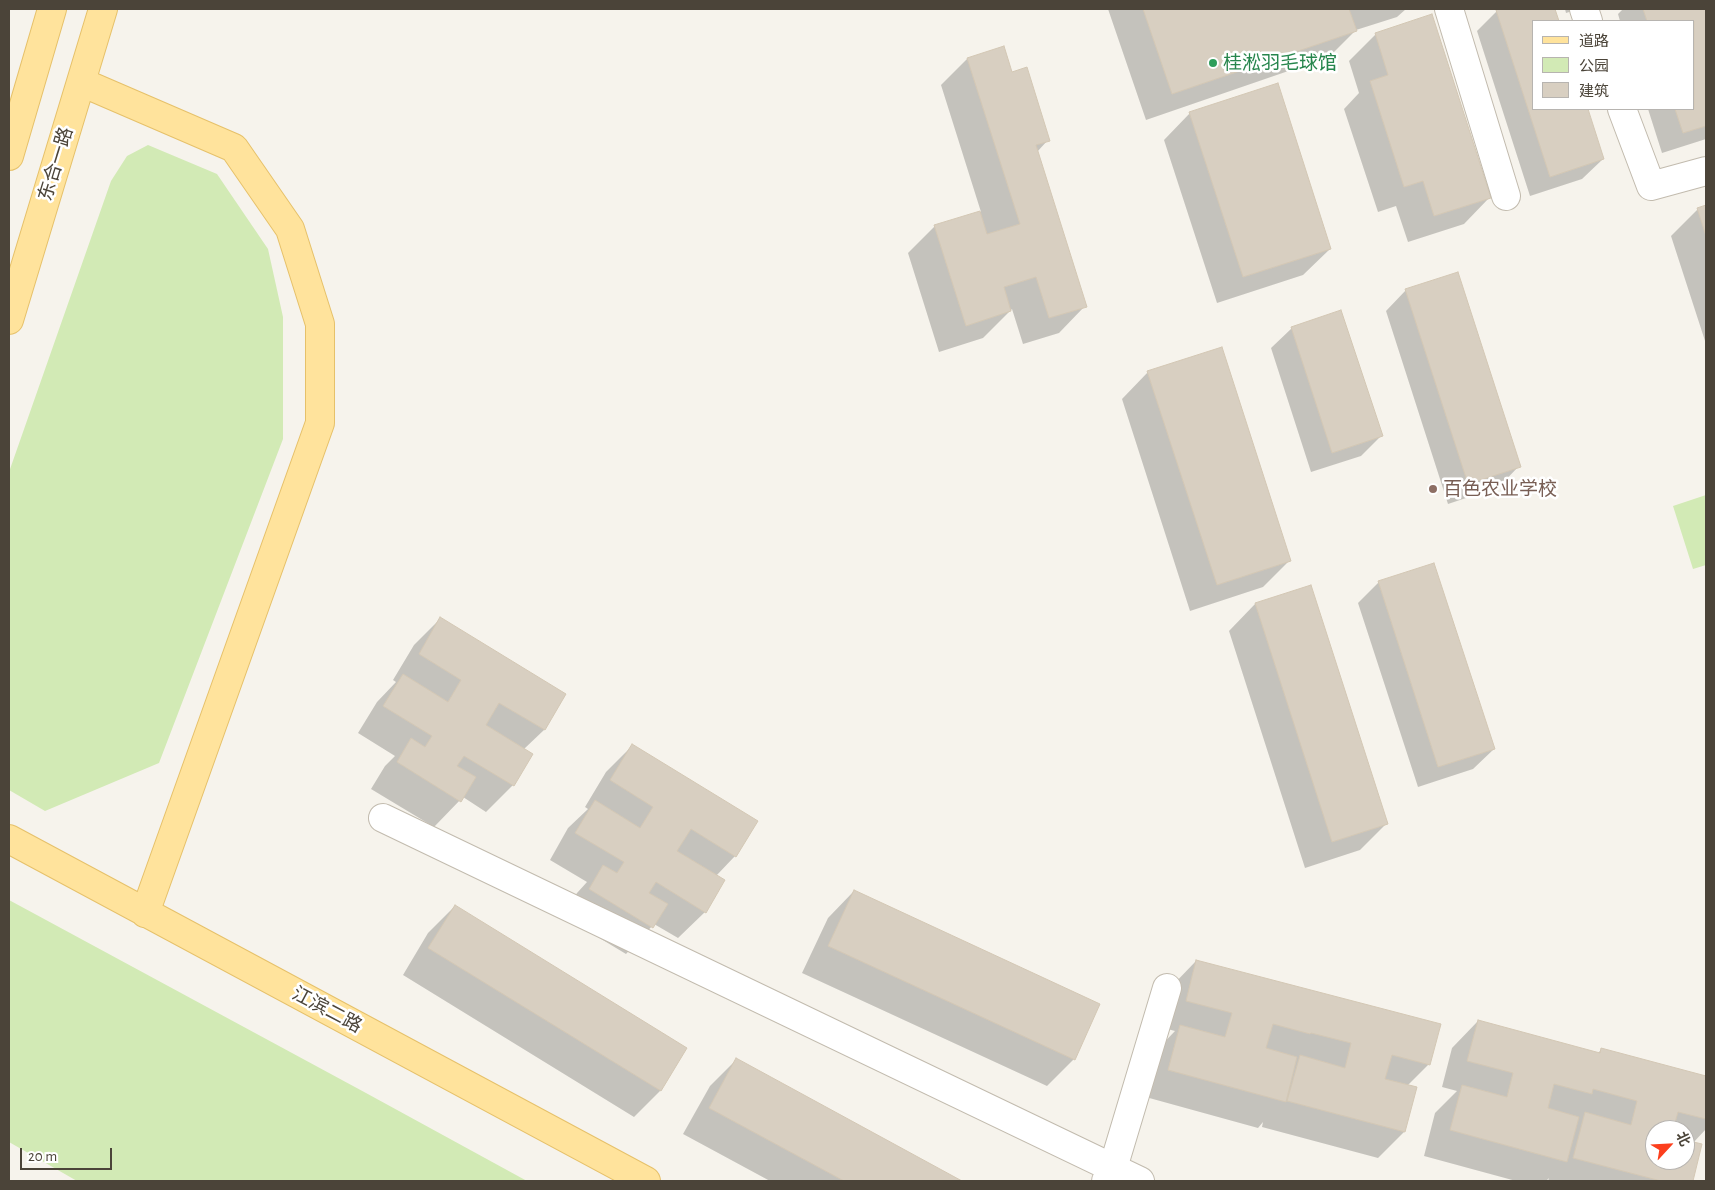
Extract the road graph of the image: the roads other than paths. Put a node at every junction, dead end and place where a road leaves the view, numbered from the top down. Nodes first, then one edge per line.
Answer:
1 (52, 9) edge
2 (103, 9) edge
3 (1449, 9) edge
4 (81, 82) junction
5 (1622, 110) edge
6 (9, 156) edge
7 (1706, 171) edge
8 (1506, 196) dead end
9 (9, 320) edge
10 (384, 818) dead end
11 (9, 838) edge
12 (145, 913) junction
13 (1167, 988) dead end
14 (1109, 1174) edge
15 (646, 1181) edge
16 (1140, 1181) edge

1 - 6 main road
2 - 4 main road, 东合一路
3 - 8 lane
4 - 9 main road, 东合一路
4 - 12 main road
5 - 7 lane
10 - 14 lane
11 - 12 main road, 江滨二路
12 - 15 main road, 江滨二路
13 - 14 lane
14 - 16 lane

